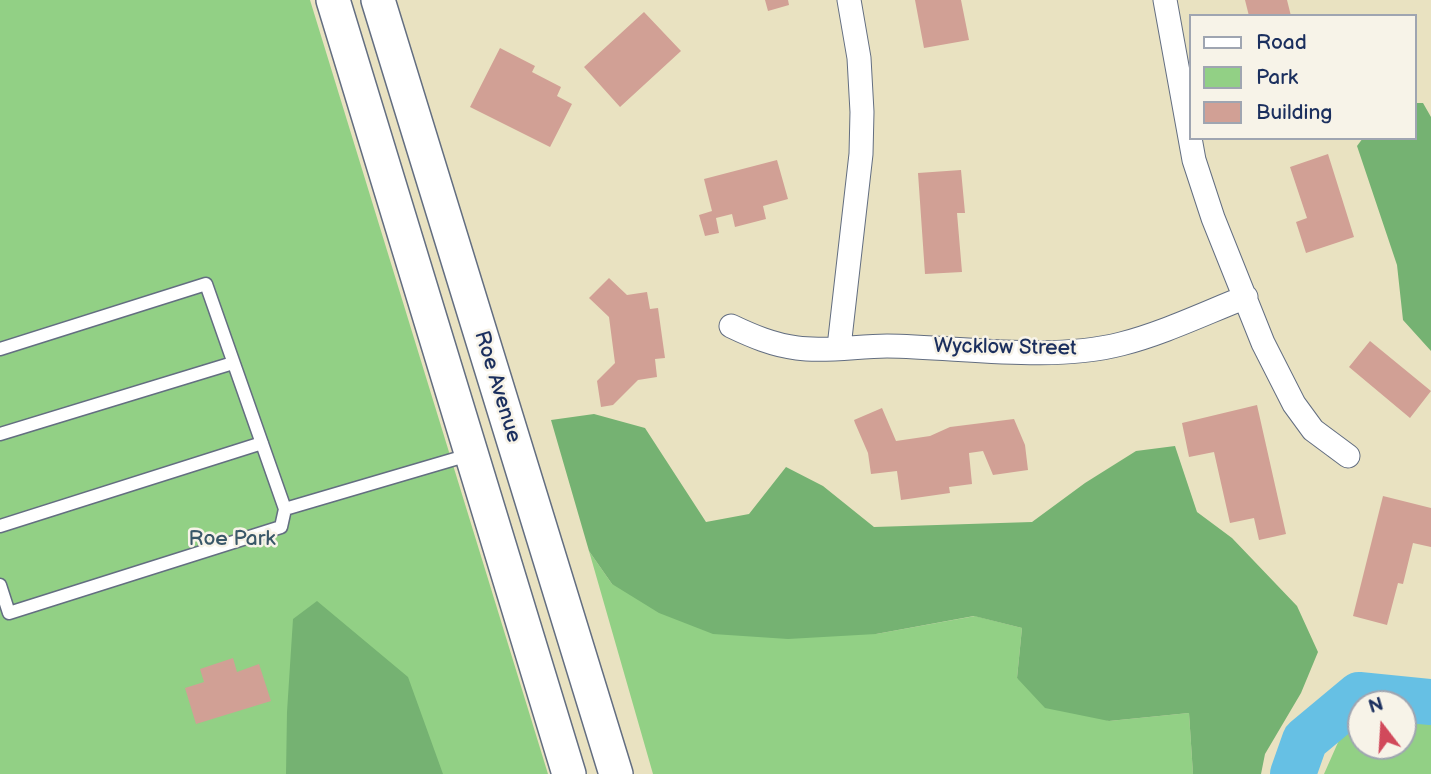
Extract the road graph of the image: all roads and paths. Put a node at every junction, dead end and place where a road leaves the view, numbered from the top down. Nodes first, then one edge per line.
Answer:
1 (334, 0) edge
2 (378, 0) edge
3 (849, 0) edge
4 (1165, 0) edge
5 (1190, 138) edge
6 (1190, 140) edge
7 (1246, 297) junction
8 (731, 326) dead end
9 (839, 347) junction
10 (0, 349) edge
11 (233, 363) junction
12 (0, 434) edge
13 (262, 443) junction
14 (517, 451) junction
15 (472, 454) junction
16 (1349, 456) dead end
17 (285, 509) junction
18 (0, 526) edge
19 (0, 585) edge
20 (569, 774) edge
21 (616, 774) edge

1 - 15 main road, Roe Avenue
2 - 14 main road, Roe Avenue
3 - 9 street
4 - 5 street
6 - 7 street
7 - 9 street, Wycklow Street
7 - 16 street
8 - 9 street, Wycklow Street
10 - 11 lane
11 - 12 lane
11 - 13 lane
13 - 17 lane
13 - 18 lane
14 - 15 main road
14 - 21 main road, Roe Avenue
15 - 17 lane
15 - 20 main road, Roe Avenue
17 - 19 lane

